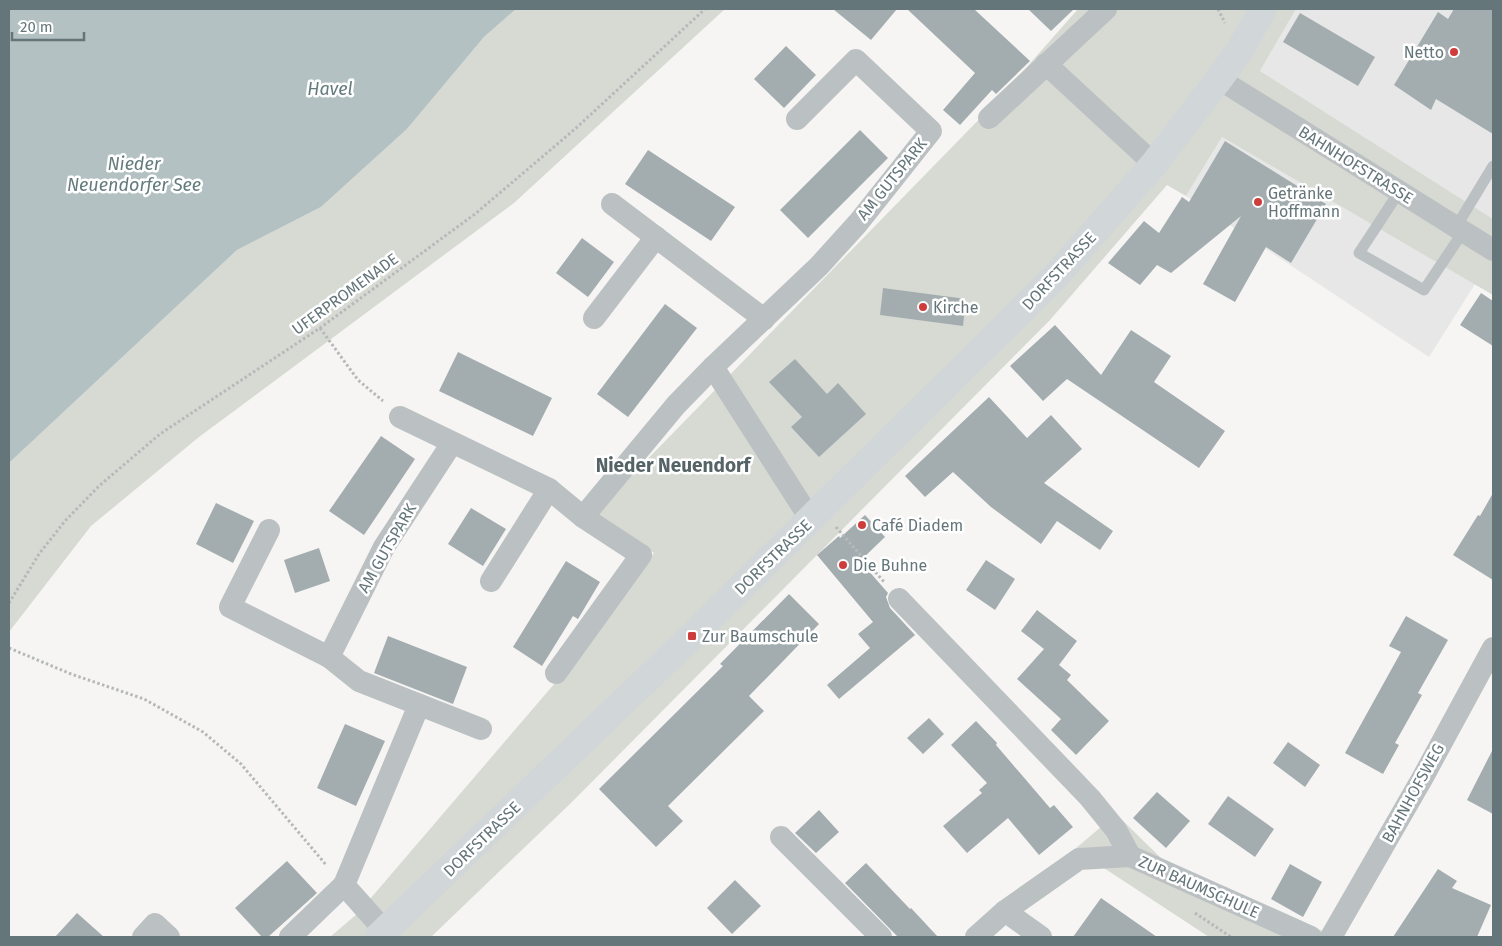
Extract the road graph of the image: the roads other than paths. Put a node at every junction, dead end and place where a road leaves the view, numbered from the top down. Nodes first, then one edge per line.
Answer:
1 (1106, 9) edge
2 (1263, 9) edge
3 (1046, 64) junction
4 (1219, 79) junction
5 (990, 118) dead end
6 (797, 119) dead end
7 (1154, 164) junction
8 (1493, 166) edge
9 (1399, 192) junction
10 (612, 204) dead end
11 (1459, 229) junction
12 (656, 237) junction
13 (1493, 250) edge
14 (594, 318) dead end
15 (764, 318) junction
16 (713, 367) junction
17 (400, 417) road end
18 (452, 443) junction
19 (549, 489) junction
20 (816, 515) junction
21 (583, 517) junction
22 (269, 530) dead end
23 (491, 581) dead end
24 (899, 599) road end
25 (1493, 648) edge
26 (329, 657) junction
27 (556, 673) dead end
28 (419, 704) junction
29 (481, 729) dead end
30 (781, 837) dead end
31 (1130, 856) junction
32 (344, 885) junction
33 (1005, 911) junction
34 (382, 934) edge
35 (143, 937) edge
36 (169, 937) edge
37 (290, 937) edge
38 (881, 937) edge
39 (976, 937) edge
40 (1041, 937) edge
41 (1311, 937) edge
42 (1331, 937) edge

1 - 3 street
2 - 4 main road, DORFSTRASSE
3 - 5 street
3 - 7 street
4 - 7 main road, DORFSTRASSE
4 - 9 street, BAHNHOFSTRASSE
6 - 15 street, AM GUTSPARK
7 - 20 main road, DORFSTRASSE
8 - 11 lane
9 - 11 street, BAHNHOFSTRASSE
9 - 11 lane
10 - 12 street
11 - 13 street, BAHNHOFSTRASSE
12 - 14 street
12 - 15 street
15 - 16 street, AM GUTSPARK
16 - 20 street
16 - 21 street, AM GUTSPARK
17 - 18 street
18 - 19 street
18 - 26 street, AM GUTSPARK
19 - 21 street
19 - 23 street
20 - 34 main road, DORFSTRASSE
21 - 27 street
22 - 26 street
24 - 31 street, ZUR BAUMSCHULE
25 - 42 street, BAHNHOFSWEG
26 - 28 street
28 - 29 street
28 - 32 street
30 - 38 street
31 - 33 street
31 - 41 street, ZUR BAUMSCHULE
32 - 34 street
32 - 37 street
33 - 39 street
33 - 40 street
35 - 36 street

